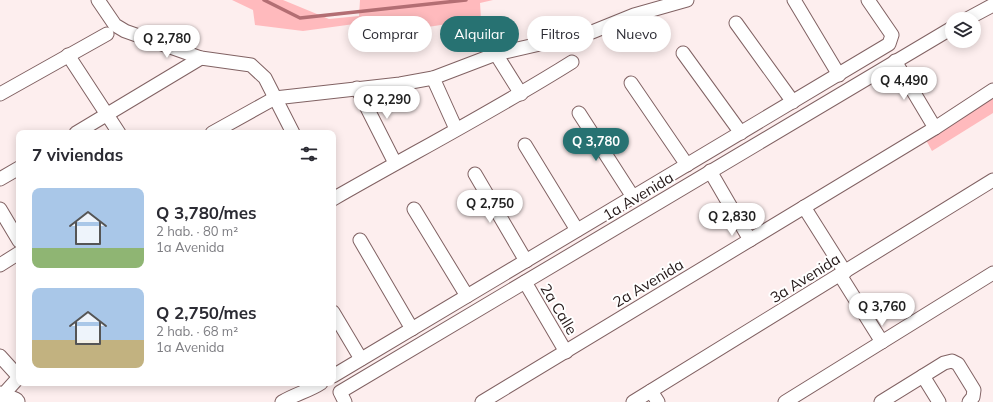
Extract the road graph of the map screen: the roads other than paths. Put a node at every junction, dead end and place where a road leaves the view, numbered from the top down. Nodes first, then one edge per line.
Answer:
1 (687, 0) edge
2 (794, 0) edge
3 (868, 0) edge
4 (99, 1) edge
5 (993, 5) edge
6 (980, 12) edge
7 (736, 23) dead end
8 (945, 32) edge
9 (107, 34) dead end
10 (683, 53) dead end
11 (496, 54) junction
12 (68, 55) junction
13 (201, 58) junction
14 (895, 61) junction
15 (572, 62) dead end
16 (839, 75) junction
17 (433, 78) junction
18 (631, 83) dead end
19 (357, 88) junction
20 (993, 90) edge
21 (0, 94) edge
22 (521, 94) junction
23 (275, 98) junction
24 (793, 102) junction
25 (579, 113) dead end
26 (107, 114) junction
27 (935, 128) junction
28 (456, 129) junction
29 (81, 130) edge
30 (117, 130) edge
31 (217, 130) edge
32 (292, 130) edge
33 (741, 133) junction
34 (525, 145) dead end
35 (395, 163) junction
36 (687, 165) junction
37 (16, 170) edge
38 (710, 171) junction
39 (475, 174) dead end
40 (0, 179) edge
41 (993, 180) edge
42 (336, 197) edge
43 (633, 197) junction
44 (804, 207) junction
45 (0, 209) edge
46 (414, 209) dead end
47 (578, 230) junction
48 (16, 236) edge
49 (360, 240) dead end
50 (750, 240) junction
51 (16, 255) edge
52 (526, 261) junction
53 (0, 265) edge
54 (842, 273) junction
55 (993, 273) edge
56 (524, 282) junction
57 (467, 296) junction
58 (336, 317) edge
59 (412, 329) junction
60 (882, 342) junction
61 (566, 352) junction
62 (0, 356) edge
63 (361, 359) junction
64 (16, 374) edge
65 (336, 374) edge
66 (923, 376) junction
67 (16, 382) edge
68 (314, 386) edge
69 (651, 390) junction
70 (301, 392) edge
71 (343, 397) edge
72 (5, 398) edge
73 (971, 399) edge
74 (490, 400) edge
75 (282, 402) edge
76 (633, 402) edge
77 (658, 402) edge
78 (785, 402) edge
79 (881, 402) edge
80 (939, 402) edge

1 - 11 street
2 - 16 street
3 - 16 street
4 - 13 street
5 - 6 street
7 - 24 street
8 - 14 street, 1a Avenida
9 - 12 street
10 - 33 street
11 - 17 street
11 - 22 street
12 - 21 street
12 - 26 street
13 - 23 street
13 - 26 street
14 - 27 street
14 - 38 street, 1a Avenida
15 - 22 street
16 - 24 street
17 - 19 street
17 - 28 street
18 - 36 street
19 - 23 street
19 - 35 street
20 - 27 street, 2a Avenida
22 - 28 street
23 - 31 street
23 - 32 street
24 - 33 street
25 - 43 street
26 - 29 street
26 - 30 street
27 - 44 street, 2a Avenida
28 - 35 street
33 - 36 street
34 - 47 street
35 - 42 street
36 - 43 street
37 - 40 street
38 - 50 street
38 - 56 street, 1a Avenida
39 - 52 street
41 - 54 street, 3a Avenida
43 - 47 street
44 - 50 street, 2a Avenida
44 - 54 street
45 - 48 street
46 - 57 street
47 - 52 street
49 - 59 street
50 - 61 street, 2a Avenida
51 - 53 street
52 - 57 street
54 - 60 street
54 - 69 street, 3a Avenida
55 - 60 street
56 - 61 street, 2a Calle
56 - 71 street, 1a Avenida
57 - 59 street
58 - 63 street
59 - 63 street
60 - 78 street
61 - 74 street, 2a Avenida
62 - 64 street
63 - 65 street
66 - 73 street
66 - 79 street
66 - 80 street
67 - 72 street
68 - 70 street
69 - 76 street, 3a Avenida
69 - 77 street
70 - 75 street

